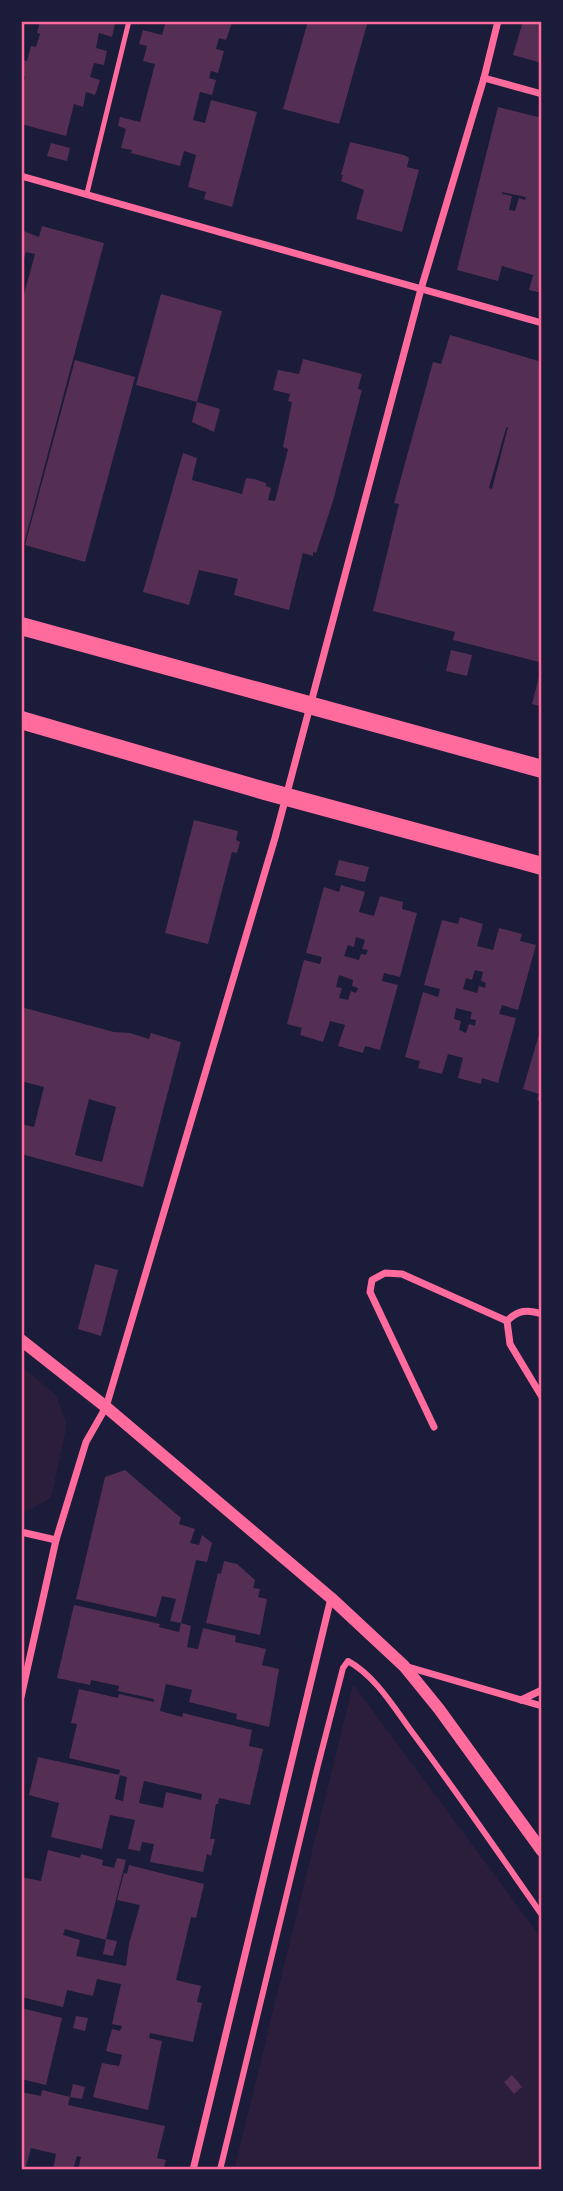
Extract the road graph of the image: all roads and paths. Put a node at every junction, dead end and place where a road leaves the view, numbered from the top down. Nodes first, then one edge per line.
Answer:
1 (129, 21) edge
2 (498, 21) edge
3 (484, 78) junction
4 (542, 94) edge
5 (21, 176) edge
6 (87, 193) junction
7 (421, 289) junction
8 (542, 323) edge
9 (21, 626) edge
10 (309, 706) junction
11 (21, 720) edge
12 (542, 769) edge
13 (286, 796) junction
14 (542, 866) edge
15 (542, 1314) edge
16 (507, 1321) junction
17 (21, 1340) edge
18 (542, 1397) edge
19 (106, 1408) junction
20 (433, 1427) dead end
21 (21, 1532) edge
22 (56, 1540) junction
23 (331, 1598) junction
24 (404, 1666) junction
25 (542, 1690) edge
26 (21, 1697) edge
27 (521, 1700) junction
28 (542, 1706) edge
29 (542, 1851) edge
30 (542, 1915) edge
31 (193, 2170) edge
32 (220, 2170) edge

1 - 6 lane
2 - 3 street
3 - 4 street
3 - 7 street
5 - 6 street
6 - 7 street
7 - 8 street
7 - 10 street
9 - 10 main road
10 - 12 main road
10 - 13 street
11 - 13 main road
13 - 14 main road
13 - 19 street
15 - 16 street
16 - 18 street
16 - 20 street
17 - 19 street
19 - 22 street
19 - 23 street
21 - 22 street
22 - 26 street
23 - 24 street
23 - 31 street
24 - 27 street
24 - 29 street
25 - 27 street
27 - 28 street
30 - 32 street

